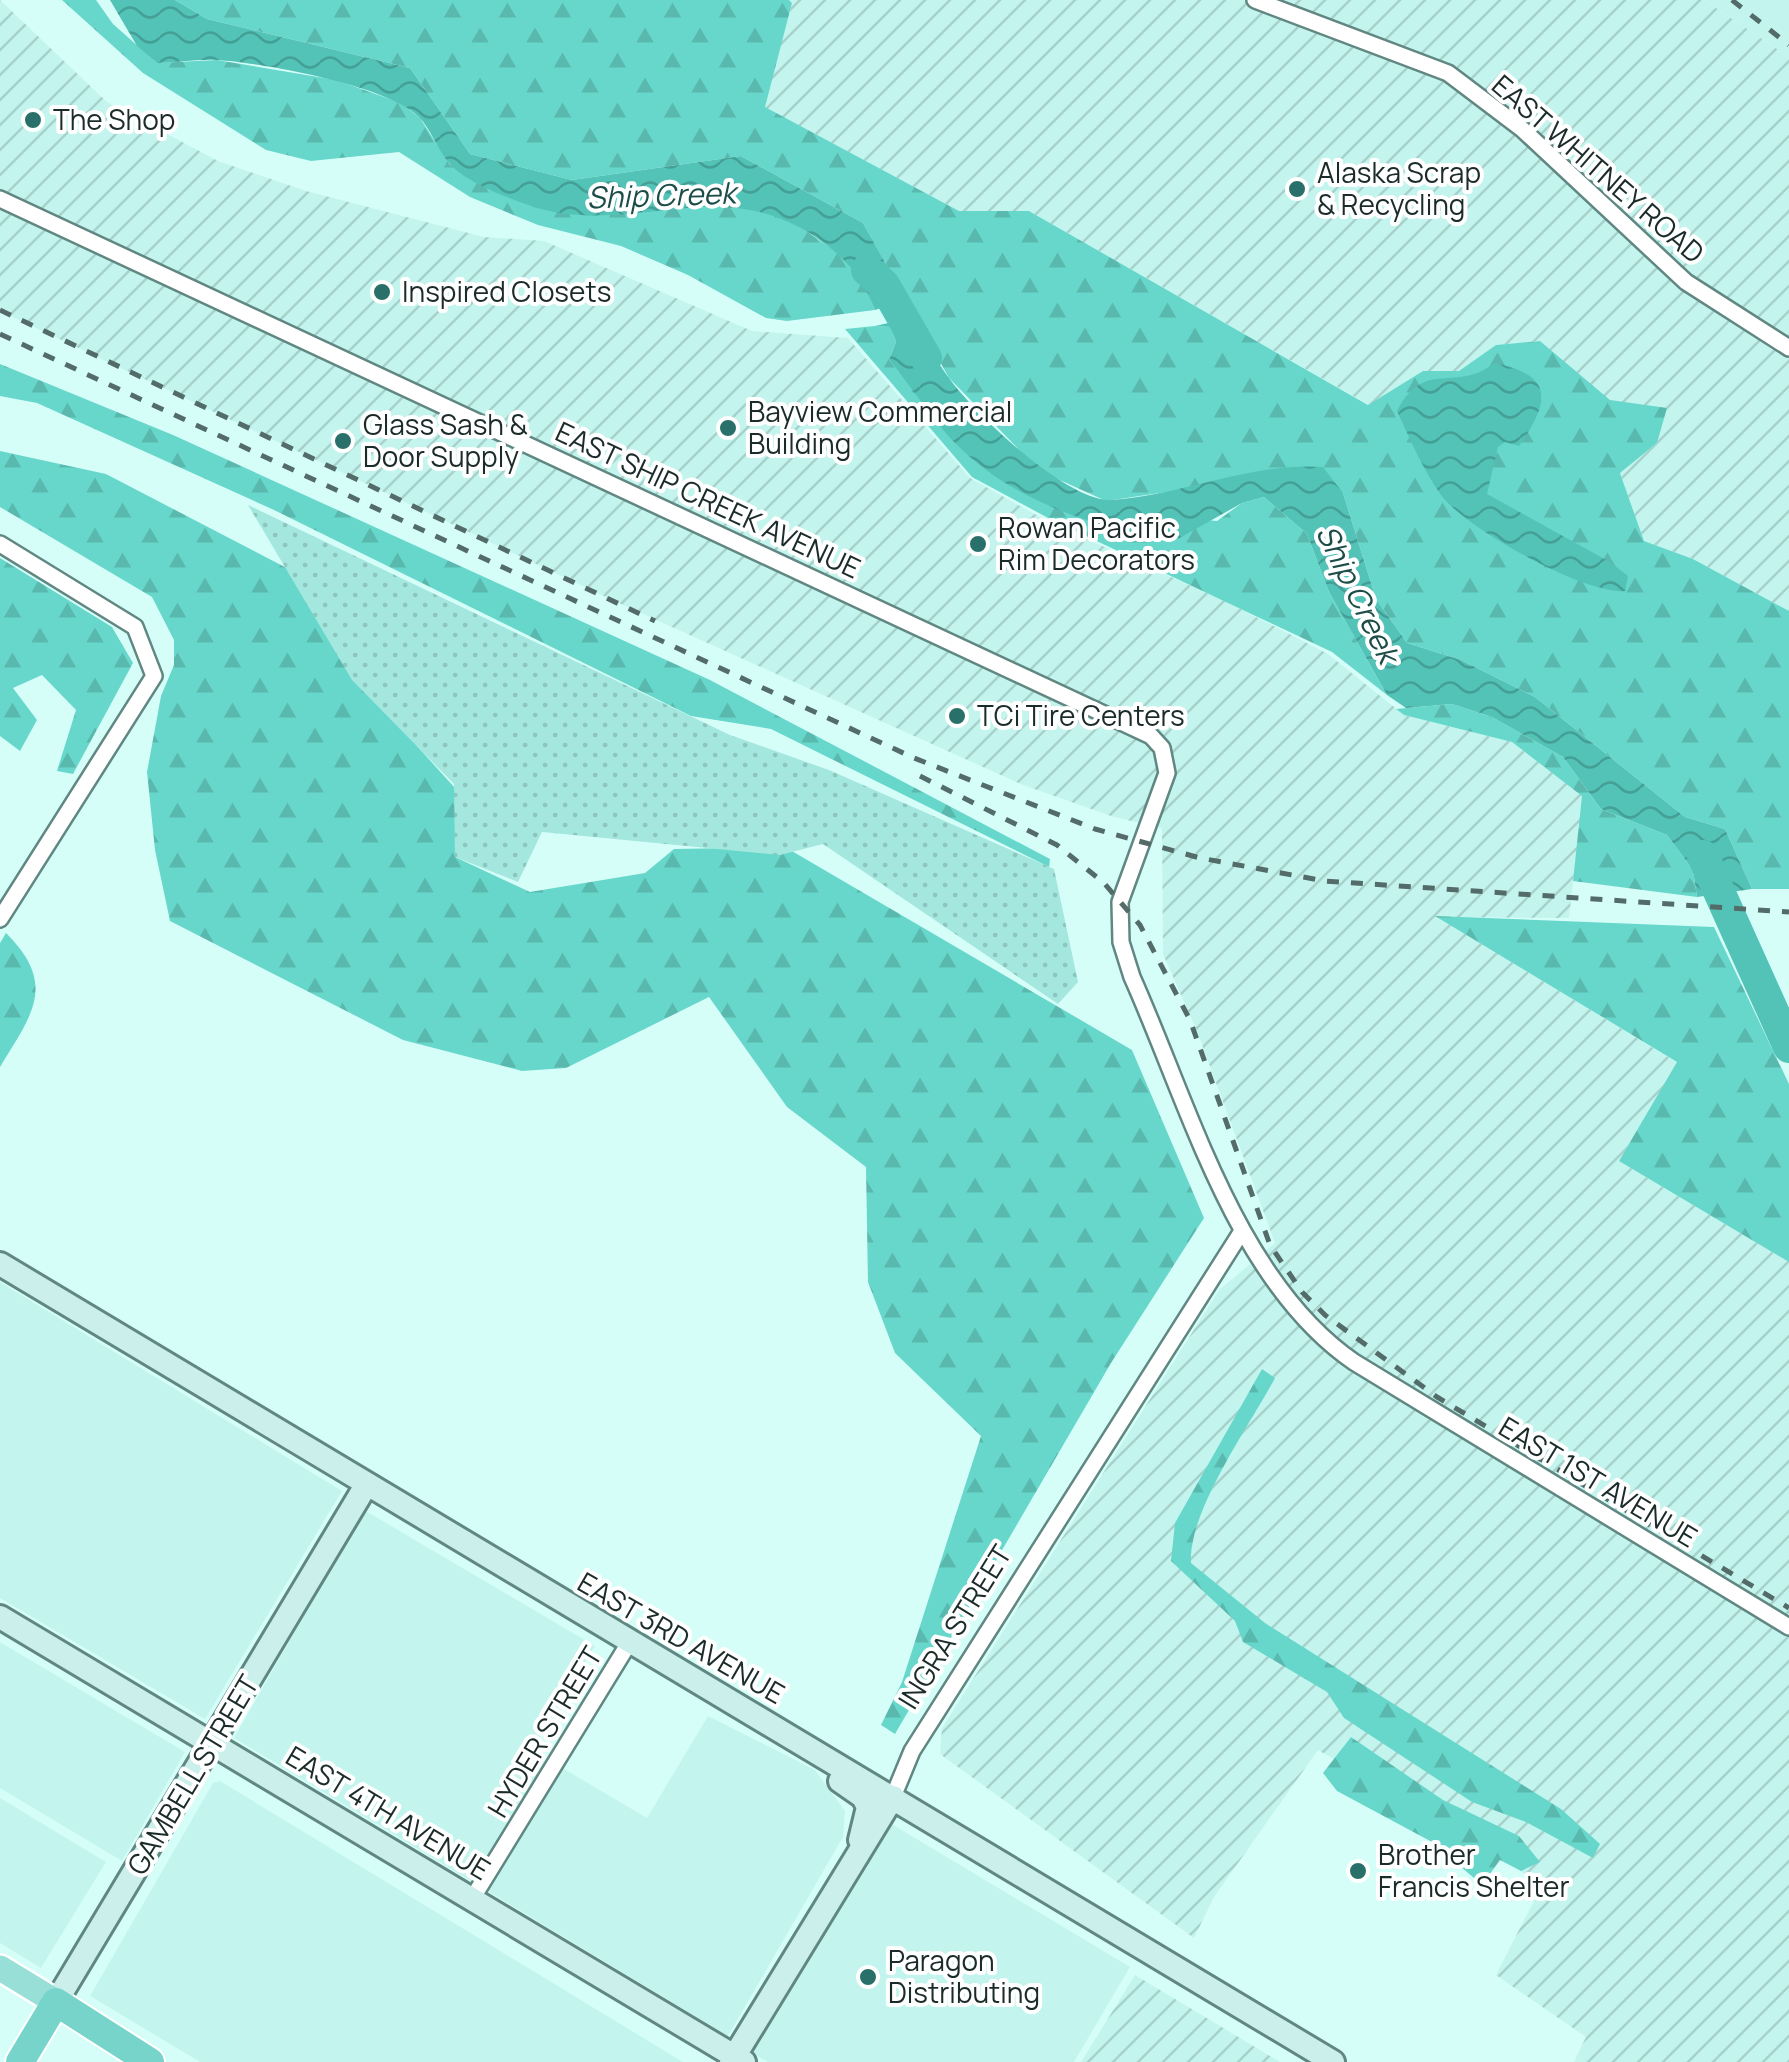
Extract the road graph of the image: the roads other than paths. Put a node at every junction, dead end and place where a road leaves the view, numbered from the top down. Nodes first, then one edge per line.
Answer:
1 (1255, 0) edge
2 (0, 198) edge
3 (1789, 348) edge
4 (0, 544) edge
5 (0, 919) edge
6 (1242, 1231) junction
7 (0, 1264) edge
8 (365, 1486) junction
9 (0, 1617) edge
10 (1789, 1627) edge
11 (629, 1643) junction
12 (213, 1743) junction
13 (826, 1758) junction
14 (893, 1797) junction
15 (856, 1853) junction
16 (472, 1899) junction
17 (0, 1968) edge
18 (56, 2002) junction
19 (736, 2060) edge
20 (20, 2062) edge
21 (150, 2062) edge
22 (1333, 2062) edge

1 - 3 street, EAST WHITNEY ROAD
2 - 6 street, EAST SHIP CREEK AVENUE
4 - 5 street
6 - 10 street, EAST 1ST AVENUE
6 - 14 street, INGRA STREET
7 - 8 main road, EAST 3RD AVENUE
8 - 11 main road, EAST 3RD AVENUE
8 - 12 main road, GAMBELL STREET
9 - 12 main road, EAST 4TH AVENUE
11 - 13 main road, EAST 3RD AVENUE
11 - 16 street, HYDER STREET
12 - 16 main road, EAST 4TH AVENUE
12 - 18 main road, GAMBELL STREET
13 - 14 main road, EAST 3RD AVENUE
13 - 15 main road
14 - 15 main road, INGRA STREET
14 - 22 main road, EAST 3RD AVENUE
15 - 19 main road, INGRA STREET
16 - 19 main road, EAST 4TH AVENUE
17 - 18 main road
18 - 20 highway, GAMBELL STREET
18 - 21 highway

